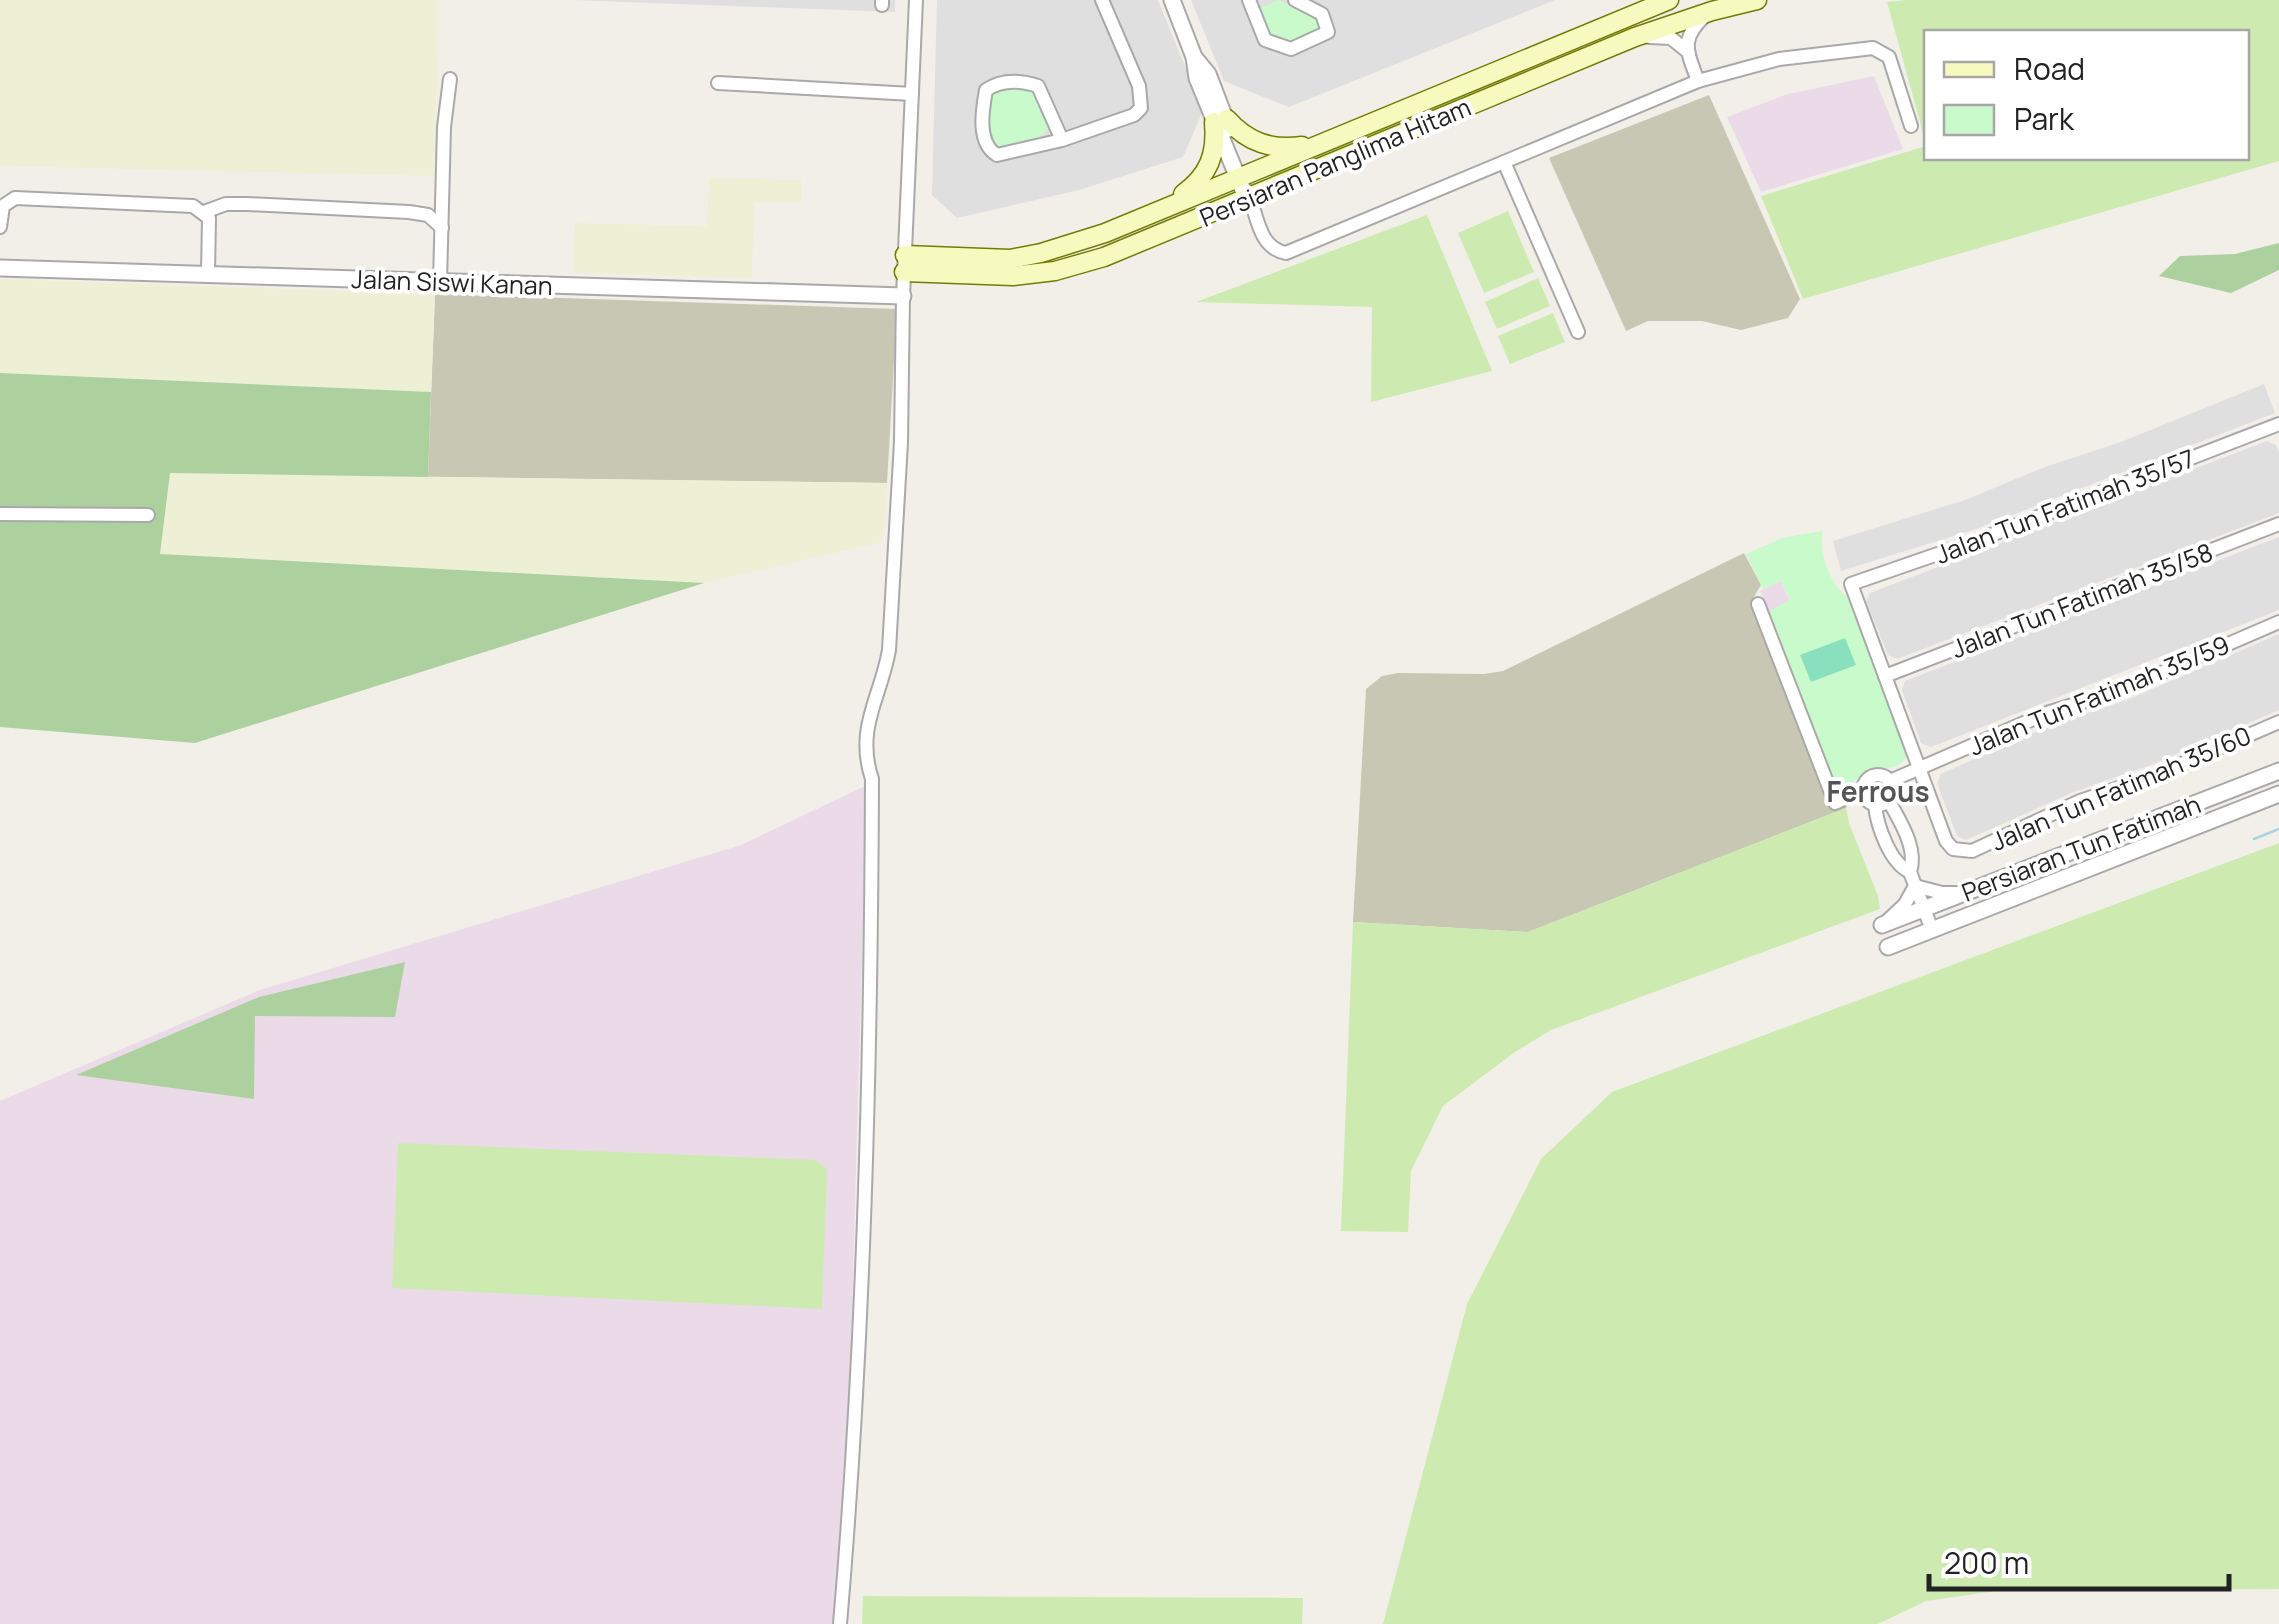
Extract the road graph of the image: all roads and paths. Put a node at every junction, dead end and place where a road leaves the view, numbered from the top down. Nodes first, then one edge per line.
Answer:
1 (916, 0) edge
2 (1102, 0) edge
3 (1172, 0) edge
4 (1295, 0) edge
5 (1668, 0) edge
6 (1757, 0) edge
7 (1251, 1) edge
8 (1712, 10) junction
9 (1635, 37) junction
10 (1687, 51) junction
11 (450, 79) dead end
12 (1698, 82) junction
13 (718, 83) dead end
14 (912, 94) junction
15 (1221, 121) junction
16 (1910, 126) dead end
17 (1062, 140) junction
18 (1320, 144) junction
19 (1504, 162) junction
20 (1243, 176) junction
21 (1251, 198) junction
22 (1162, 209) junction
23 (204, 212) junction
24 (0, 227) edge
25 (442, 228) junction
26 (905, 264) junction
27 (0, 268) edge
28 (208, 274) junction
29 (440, 282) junction
30 (904, 296) junction
31 (1578, 332) dead end
32 (2279, 424) edge
33 (0, 514) edge
34 (148, 515) dead end
35 (2279, 524) edge
36 (1758, 604) dead end
37 (2279, 622) edge
38 (1885, 676) junction
39 (2279, 722) edge
40 (1919, 767) junction
41 (2279, 772) edge
42 (1890, 780) junction
43 (1862, 790) junction
44 (2279, 794) edge
45 (1882, 802) junction
46 (1912, 879) junction
47 (1964, 893) junction
48 (1924, 909) junction
49 (1882, 925) joint
50 (1932, 930) junction
51 (1888, 947) dead end
52 (840, 1624) edge

1 - 14 street
2 - 17 street
3 - 15 street
4 - 7 street
5 - 18 main road, Persiaran Panglima Hitam
6 - 8 main road, Persiaran Panglima Hitam
8 - 9 main road, Persiaran Panglima Hitam
8 - 10 street
9 - 10 street
9 - 21 main road, Persiaran Panglima Hitam
10 - 12 street
11 - 25 street
12 - 16 street
12 - 19 street
13 - 14 street
14 - 26 street
15 - 18 main road
15 - 20 street
15 - 22 main road
17 - 17 street
18 - 20 main road, Persiaran Panglima Hitam
19 - 21 street
19 - 31 street
20 - 21 street
20 - 22 main road, Persiaran Panglima Hitam
21 - 26 main road, Persiaran Panglima Hitam
22 - 26 main road, Persiaran Panglima Hitam
23 - 24 street
23 - 25 street
23 - 28 street
25 - 29 street
26 - 30 street
27 - 28 street, Jalan Siswi Kanan
28 - 29 street, Jalan Siswi Kanan
29 - 30 street, Jalan Siswi Kanan
30 - 52 street
32 - 38 street, Jalan Tun Fatimah 35/57
33 - 34 street
35 - 38 street, Jalan Tun Fatimah 35/58
36 - 43 street
37 - 40 street, Jalan Tun Fatimah 35/59
38 - 40 street
39 - 40 street, Jalan Tun Fatimah 35/60
40 - 42 street, Jalan Tun Fatimah 35/59
41 - 47 street, Persiaran Tun Fatimah
42 - 43 street
42 - 45 street
43 - 45 street
44 - 50 street, Persiaran Tun Fatimah
45 - 46 street
45 - 46 street
46 - 47 street
46 - 48 street
46 - 49 street
47 - 48 street, Persiaran Tun Fatimah
48 - 49 street, Persiaran Tun Fatimah
48 - 50 street
50 - 51 street, Persiaran Tun Fatimah

